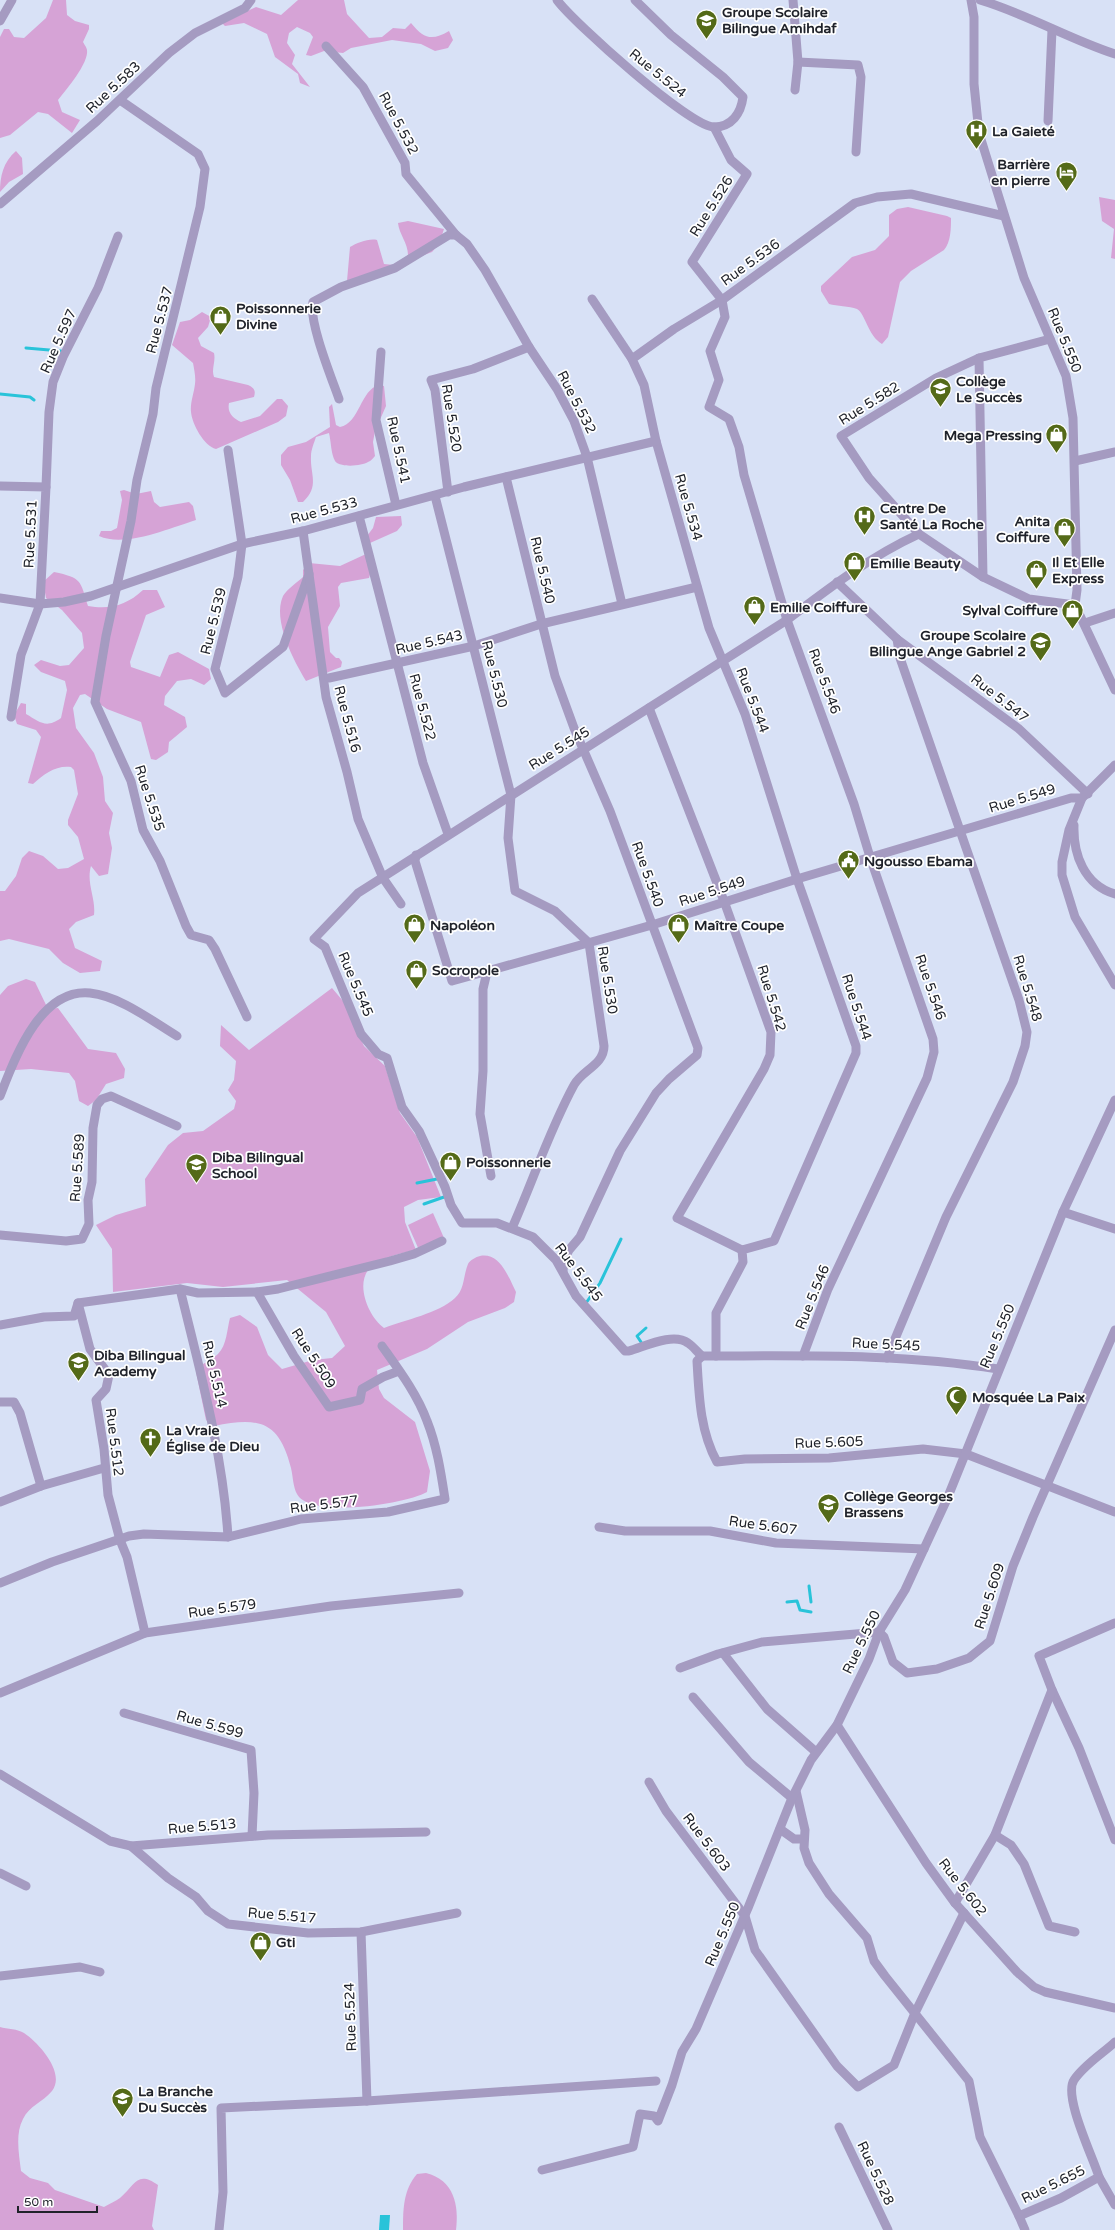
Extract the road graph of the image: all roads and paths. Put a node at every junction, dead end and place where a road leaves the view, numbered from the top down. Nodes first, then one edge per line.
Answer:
1 (12, 0) edge
2 (251, 0) edge
3 (557, 0) edge
4 (635, 0) edge
5 (793, 0) edge
6 (971, 0) edge
7 (980, 0) edge
8 (0, 21) edge
9 (1052, 30) junction
10 (326, 46) dead end
11 (1115, 54) edge
12 (798, 62) junction
13 (795, 90) dead end
14 (120, 100) junction
15 (1048, 121) dead end
16 (714, 127) junction
17 (856, 152) dead end
18 (0, 204) edge
19 (1004, 216) junction
20 (456, 235) junction
21 (118, 236) dead end
22 (592, 299) dead end
23 (722, 300) junction
24 (1050, 339) junction
25 (529, 347) junction
26 (381, 352) dead end
27 (979, 358) junction
28 (632, 359) junction
29 (339, 399) dead end
30 (656, 441) junction
31 (228, 450) dead end
32 (1115, 452) edge
33 (587, 457) junction
34 (1074, 461) junction
35 (506, 477) junction
36 (0, 486) edge
37 (46, 487) junction
38 (448, 492) junction
39 (435, 496) junction
40 (396, 506) junction
41 (359, 516) junction
42 (303, 531) junction
43 (920, 534) junction
44 (242, 544) junction
45 (309, 574) junction
46 (983, 577) junction
47 (837, 582) junction
48 (117, 587) junction
49 (697, 587) junction
50 (0, 598) edge
51 (40, 604) junction
52 (622, 604) junction
53 (1075, 605) junction
54 (1115, 613) edge
55 (787, 620) junction
56 (1085, 623) junction
57 (541, 624) junction
58 (897, 639) junction
59 (474, 646) junction
60 (722, 661) junction
61 (397, 664) junction
62 (329, 678) dead end
63 (1115, 690) edge
64 (649, 708) junction
65 (11, 717) dead end
66 (584, 749) junction
67 (1115, 765) edge
68 (511, 795) junction
69 (1085, 796) junction
70 (1075, 816) junction
71 (961, 832) junction
72 (448, 834) junction
73 (416, 855) junction
74 (870, 857) junction
75 (383, 878) junction
76 (797, 878) junction
77 (1115, 894) edge
78 (724, 902) junction
79 (401, 904) dead end
80 (652, 925) junction
81 (589, 943) junction
82 (487, 972) junction
83 (1115, 985) edge
84 (248, 1017) dead end
85 (177, 1036) dead end
86 (0, 1096) edge
87 (1115, 1100) edge
88 (177, 1126) dead end
89 (490, 1176) dead end
90 (1063, 1212) junction
91 (512, 1228) junction
92 (1115, 1229) edge
93 (0, 1234) edge
94 (442, 1241) dead end
95 (742, 1250) junction
96 (563, 1271) junction
97 (180, 1289) junction
98 (256, 1292) junction
99 (78, 1303) junction
100 (0, 1325) edge
101 (1115, 1330) edge
102 (382, 1346) dead end
103 (702, 1356) junction
104 (716, 1356) junction
105 (803, 1356) junction
106 (887, 1358) junction
107 (998, 1369) junction
108 (400, 1371) junction
109 (0, 1402) edge
110 (966, 1454) junction
111 (104, 1468) junction
112 (1048, 1485) junction
113 (41, 1486) junction
114 (0, 1502) edge
115 (1115, 1512) edge
116 (598, 1527) dead end
117 (228, 1538) junction
118 (120, 1540) junction
119 (924, 1548) junction
120 (0, 1583) edge
121 (459, 1593) dead end
122 (1115, 1623) edge
123 (879, 1632) junction
124 (145, 1633) junction
125 (724, 1653) junction
126 (680, 1668) dead end
127 (1052, 1690) junction
128 (0, 1693) edge
129 (693, 1697) dead end
130 (124, 1713) dead end
131 (837, 1725) junction
132 (816, 1752) junction
133 (0, 1774) edge
134 (649, 1782) dead end
135 (794, 1794) junction
136 (780, 1829) junction
137 (426, 1832) dead end
138 (995, 1835) junction
139 (252, 1836) junction
140 (804, 1839) junction
141 (1115, 1840) edge
142 (131, 1846) junction
143 (0, 1873) edge
144 (26, 1886) dead end
145 (955, 1903) junction
146 (457, 1913) dead end
147 (964, 1913) junction
148 (745, 1916) junction
149 (361, 1932) junction
150 (1075, 1932) dead end
151 (100, 1972) dead end
152 (0, 1976) edge
153 (1115, 2008) edge
154 (914, 2013) junction
155 (1115, 2042) edge
156 (656, 2081) dead end
157 (367, 2101) junction
158 (839, 2127) dead end
159 (542, 2170) dead end
160 (1099, 2177) junction
161 (1115, 2204) edge
162 (1019, 2216) junction
163 (219, 2230) edge
164 (888, 2230) edge
165 (1025, 2230) edge

1 - 8 street
2 - 14 street, Rue 5.583
3 - 16 street, Rue 5.524
4 - 16 street
5 - 12 street
6 - 19 street, Rue 5.550
7 - 9 street
9 - 11 street
9 - 15 street
10 - 20 street, Rue 5.532
12 - 13 street
12 - 17 street
14 - 18 street, Rue 5.583
14 - 48 street, Rue 5.537
16 - 23 street, Rue 5.526
19 - 23 street, Rue 5.536
19 - 24 street, Rue 5.550
20 - 25 street, Rue 5.532
20 - 29 street
21 - 37 street, Rue 5.597
22 - 28 street, Rue 5.534
23 - 28 street
23 - 55 street, Rue 5.536
24 - 27 street
24 - 34 street, Rue 5.550
25 - 33 street, Rue 5.532
25 - 38 street, Rue 5.520
26 - 40 street, Rue 5.541
27 - 43 street, Rue 5.582
27 - 46 street
28 - 30 street, Rue 5.534
30 - 33 street, Rue 5.533
30 - 49 street, Rue 5.534
31 - 44 street, Rue 5.539
32 - 34 street
33 - 35 street, Rue 5.533
33 - 52 street, Rue 5.532
34 - 53 street, Rue 5.550
35 - 38 street, Rue 5.533
35 - 57 street, Rue 5.540
36 - 37 street, Rue 5.531
37 - 51 street, Rue 5.531
38 - 39 street, Rue 5.533
39 - 40 street, Rue 5.533
39 - 59 street, Rue 5.530
40 - 41 street, Rue 5.533
41 - 42 street, Rue 5.533
41 - 61 street, Rue 5.522
42 - 44 street, Rue 5.533
42 - 45 street, Rue 5.516
43 - 46 street
43 - 47 street, Rue 5.545
44 - 45 street, Rue 5.539
44 - 48 street, Rue 5.533
45 - 75 street, Rue 5.516
46 - 53 street
47 - 55 street, Rue 5.545
47 - 58 street, Rue 5.547
48 - 51 street, Rue 5.533
48 - 84 street, Rue 5.535
49 - 52 street, Rue 5.543
49 - 60 street, Rue 5.534
50 - 51 street, Rue 5.533
51 - 65 street, Rue 5.531
52 - 57 street, Rue 5.543
53 - 56 street
54 - 56 street
55 - 60 street, Rue 5.545
55 - 74 street, Rue 5.546
56 - 63 street
57 - 59 street, Rue 5.543
57 - 66 street, Rue 5.540
58 - 69 street, Rue 5.547
58 - 71 street, Rue 5.548
59 - 61 street, Rue 5.543
59 - 68 street, Rue 5.530
60 - 64 street, Rue 5.545
60 - 76 street, Rue 5.544
61 - 62 street, Rue 5.543
61 - 72 street, Rue 5.522
64 - 66 street, Rue 5.545
64 - 78 street, Rue 5.542
66 - 68 street, Rue 5.545
66 - 80 street, Rue 5.540
67 - 69 street
68 - 72 street, Rue 5.545
68 - 81 street, Rue 5.530
69 - 70 street
69 - 71 street, Rue 5.549
70 - 77 street
70 - 83 street
71 - 74 street, Rue 5.549
71 - 106 street, Rue 5.548
72 - 73 street, Rue 5.545
73 - 75 street, Rue 5.545
73 - 82 street, Rue 5.549
74 - 76 street, Rue 5.549
74 - 105 street, Rue 5.546
75 - 79 street, Rue 5.516
75 - 91 street, Rue 5.545
76 - 78 street, Rue 5.549
76 - 95 street, Rue 5.544
78 - 80 street, Rue 5.549
78 - 95 street, Rue 5.542
80 - 81 street, Rue 5.549
80 - 96 street, Rue 5.540
81 - 82 street, Rue 5.549
81 - 91 street, Rue 5.530
82 - 89 street
85 - 86 street
87 - 90 street, Rue 5.550
88 - 93 street, Rue 5.589
90 - 92 street
90 - 107 street, Rue 5.550
91 - 96 street, Rue 5.545
94 - 98 street
95 - 104 street
96 - 103 street, Rue 5.545
97 - 98 street
97 - 99 street
97 - 117 street, Rue 5.514
98 - 108 street, Rue 5.509
99 - 100 street
99 - 111 street, Rue 5.512
101 - 112 street, Rue 5.609
102 - 108 street, Rue 5.577
103 - 104 street, Rue 5.545
103 - 110 street, Rue 5.605
104 - 105 street, Rue 5.545
105 - 106 street, Rue 5.545
106 - 107 street, Rue 5.545
107 - 110 street, Rue 5.550
108 - 117 street, Rue 5.577
109 - 113 street
110 - 112 street, Rue 5.605
110 - 119 street, Rue 5.550
111 - 113 street
111 - 118 street, Rue 5.512
112 - 115 street, Rue 5.605
112 - 123 street, Rue 5.609
113 - 114 street
116 - 119 street, Rue 5.607
117 - 118 street, Rue 5.577
118 - 120 street, Rue 5.577
118 - 124 street, Rue 5.512
119 - 123 street, Rue 5.550
121 - 124 street, Rue 5.579
122 - 127 street
123 - 125 street
123 - 131 street, Rue 5.550
124 - 128 street, Rue 5.579
125 - 126 street
125 - 132 street
127 - 138 street
127 - 141 street
129 - 135 street
130 - 139 street, Rue 5.599
131 - 132 street, Rue 5.550
131 - 145 street, Rue 5.602
132 - 135 street, Rue 5.550
133 - 142 street, Rue 5.513
134 - 148 street, Rue 5.603
135 - 136 street, Rue 5.550
135 - 140 street
136 - 140 street
136 - 148 street, Rue 5.550
137 - 139 street, Rue 5.513
138 - 145 street
138 - 150 street
139 - 142 street, Rue 5.513
140 - 154 street
142 - 149 street, Rue 5.517
143 - 144 street
145 - 147 street, Rue 5.602
146 - 149 street, Rue 5.517
147 - 153 street, Rue 5.602
147 - 154 street
148 - 154 street
148 - 159 street, Rue 5.550
149 - 157 street, Rue 5.524
151 - 152 street
154 - 162 street
155 - 160 street, Rue 5.655
156 - 157 street
157 - 163 street
158 - 164 street, Rue 5.528
160 - 161 street
160 - 162 street, Rue 5.655
162 - 165 street, Rue 5.655

